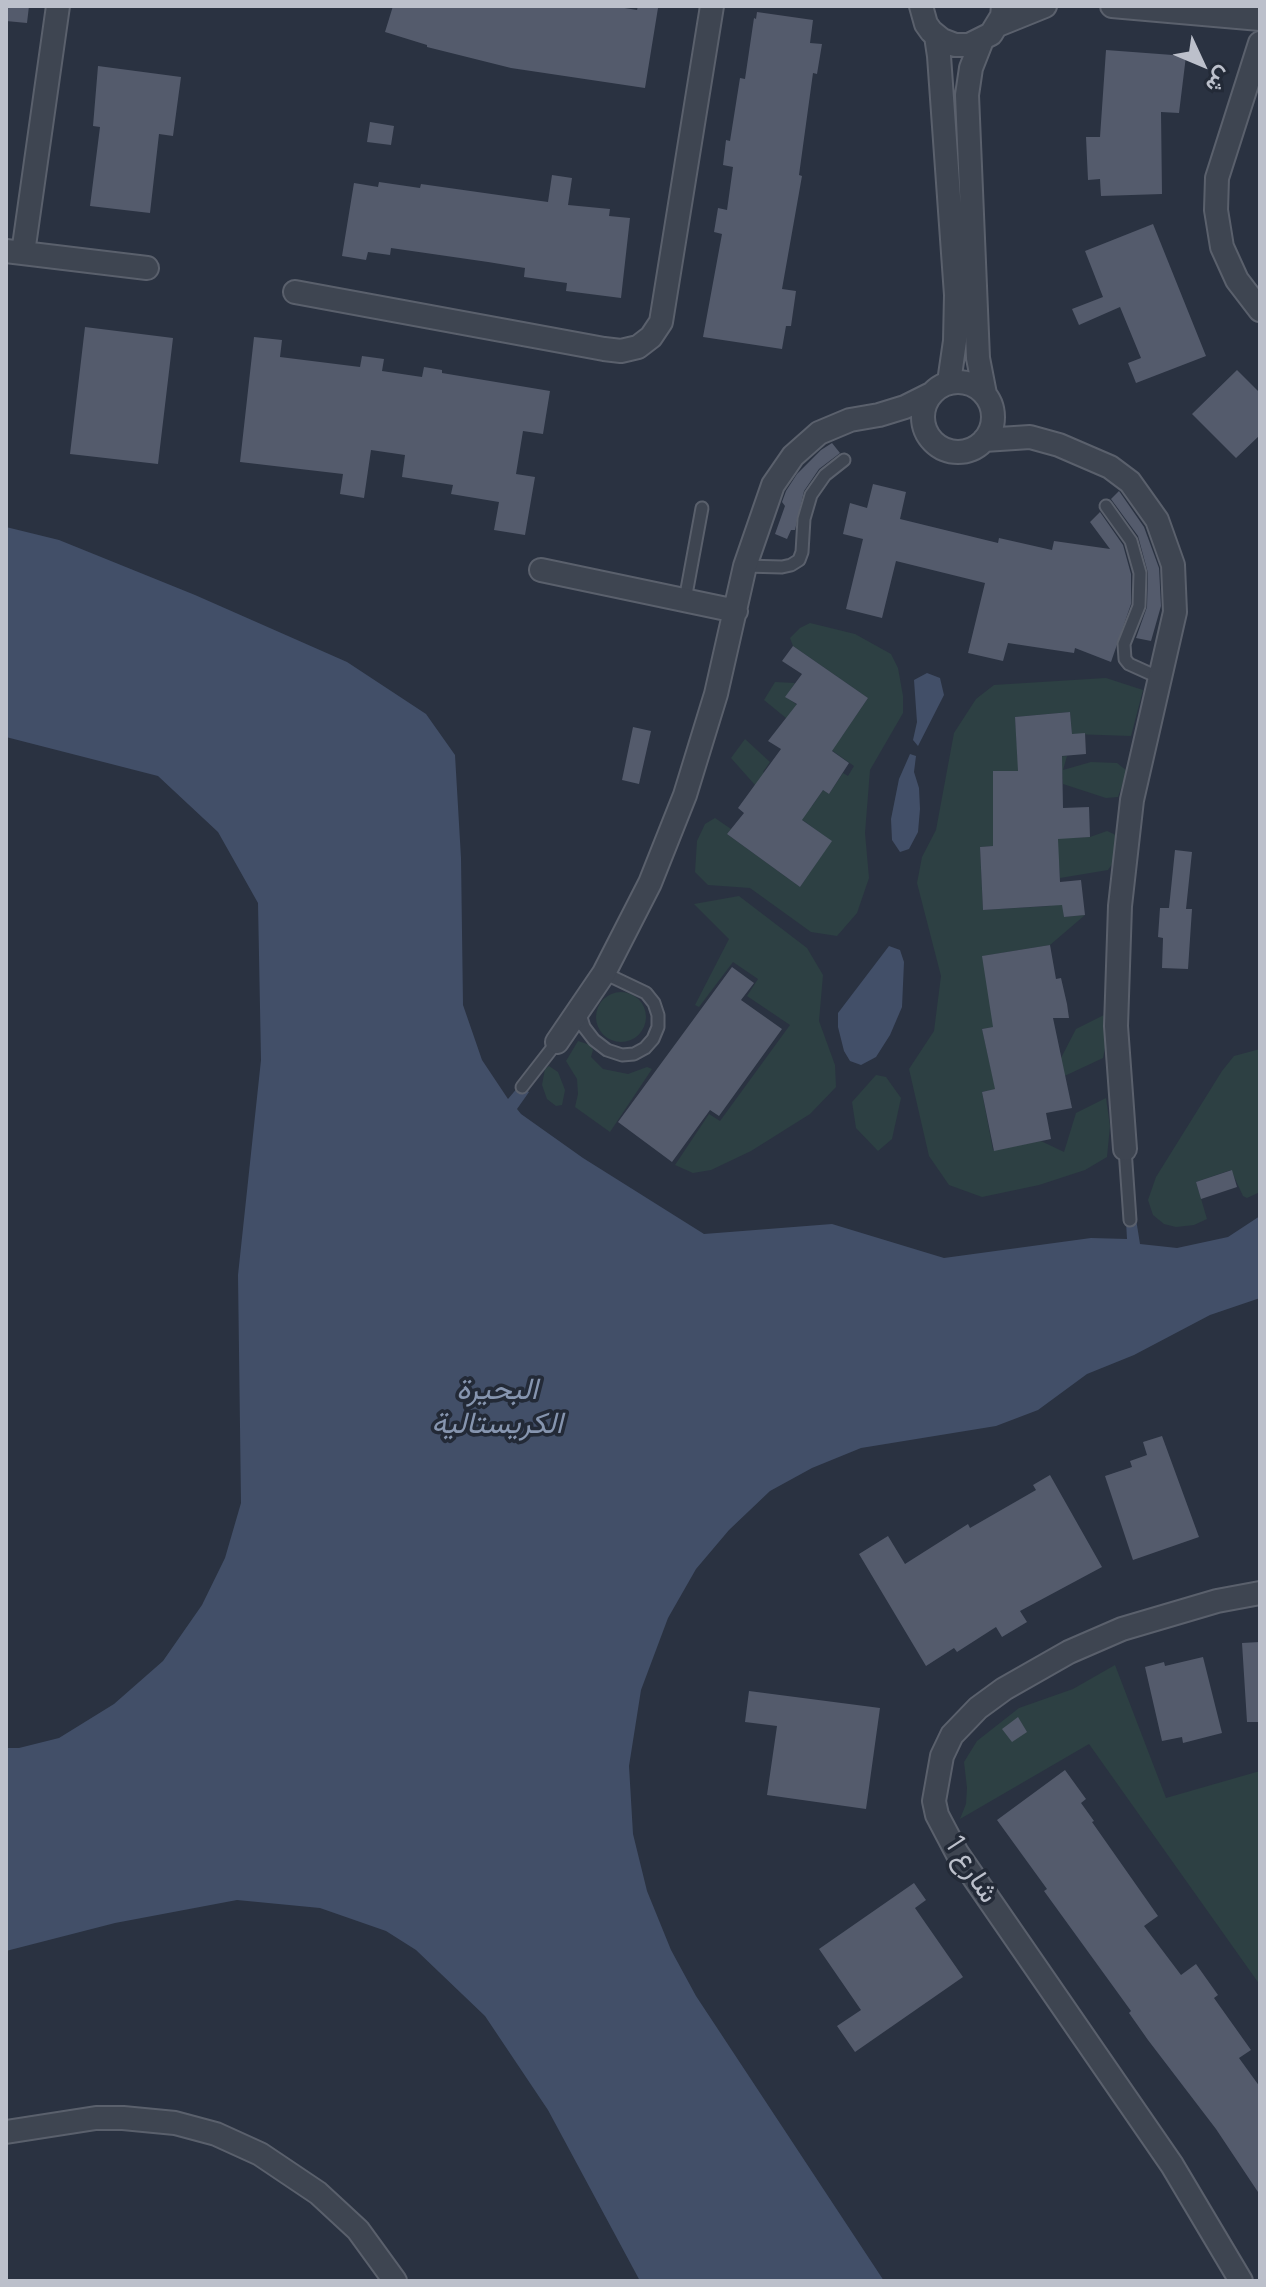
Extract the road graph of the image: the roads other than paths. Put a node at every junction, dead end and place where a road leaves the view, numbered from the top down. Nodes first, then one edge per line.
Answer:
1 (58, 6) edge
2 (712, 6) edge
3 (901, 6) edge
4 (1045, 6) edge
5 (1112, 6) edge
6 (1182, 9) edge
7 (1260, 19) edge
8 (926, 21) edge
9 (994, 24) edge
10 (1260, 43) edge
11 (15, 252) edge
12 (147, 268) dead end
13 (295, 292) dead end
14 (1260, 310) edge
15 (949, 382) junction
16 (929, 395) junction
17 (988, 402) junction
18 (879, 415) junction
19 (923, 427) junction
20 (1030, 437) junction
21 (984, 440) junction
22 (844, 460) dead end
23 (1106, 506) dead end
24 (702, 508) dead end
25 (745, 566) junction
26 (541, 570) dead end
27 (685, 600) junction
28 (736, 611) junction
29 (1160, 678) junction
30 (604, 973) junction
31 (579, 1011) junction
32 (557, 1042) joint
33 (522, 1087) dead end
34 (1125, 1149) joint
35 (1130, 1220) dead end
36 (1260, 1593) edge
37 (6, 2132) edge
38 (395, 2281) edge
39 (1241, 2281) edge

1 - 11 street
2 - 13 street
3 - 8 street
4 - 9 street
5 - 6 street
6 - 7 street
8 - 9 street
8 - 15 street
9 - 17 street
10 - 14 street
11 - 12 street
15 - 16 street
15 - 17 street
16 - 18 street
16 - 19 street
17 - 20 street
17 - 21 street
18 - 19 street
18 - 25 street
19 - 21 street
20 - 21 street
20 - 29 street
22 - 25 lane
23 - 29 lane
24 - 27 lane
25 - 28 street
26 - 27 street
27 - 28 street
28 - 30 street
29 - 34 street
30 - 31 street
30 - 31 lane
31 - 32 street
32 - 33 lane
34 - 35 lane
36 - 39 street, شارع 1
37 - 38 street

